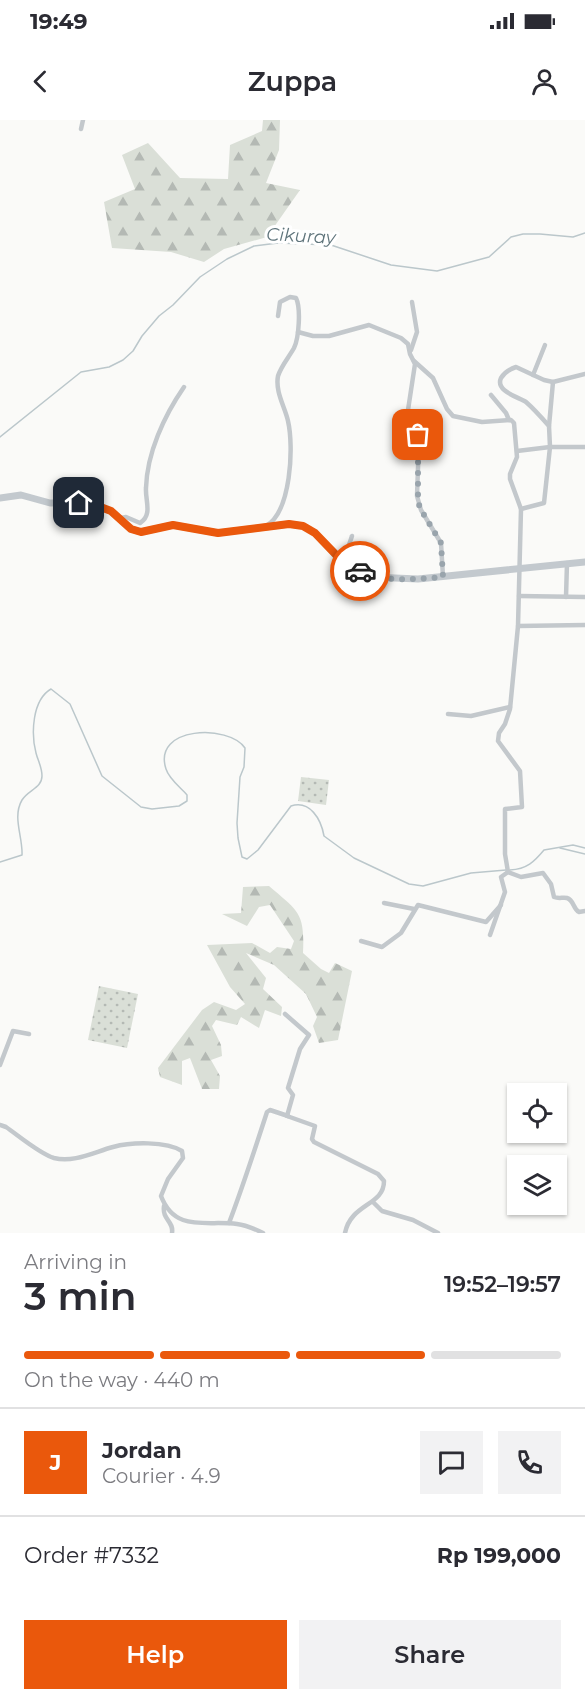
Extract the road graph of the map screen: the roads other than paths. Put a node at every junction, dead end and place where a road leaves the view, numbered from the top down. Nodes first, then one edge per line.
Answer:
1 (83, 120) edge
2 (81, 129) dead end
3 (412, 302) dead end
4 (278, 316) dead end
5 (298, 332) junction
6 (545, 345) dead end
7 (410, 353) junction
8 (414, 361) junction
9 (585, 374) edge
10 (533, 375) junction
11 (553, 382) junction
12 (184, 387) dead end
13 (491, 395) dead end
14 (509, 420) junction
15 (549, 426) junction
16 (550, 447) junction
17 (585, 447) edge
18 (517, 451) junction
19 (0, 498) edge
20 (521, 509) junction
21 (121, 518) junction
22 (263, 527) junction
23 (352, 536) dead end
24 (343, 562) junction
25 (585, 562) edge
26 (567, 563) junction
27 (519, 569) junction
28 (443, 577) junction
29 (519, 596) junction
30 (566, 597) junction
31 (585, 597) edge
32 (585, 625) edge
33 (518, 626) junction
34 (510, 707) junction
35 (448, 714) dead end
36 (508, 871) junction
37 (384, 903) dead end
38 (501, 905) junction
39 (414, 909) junction
40 (585, 911) edge
41 (490, 935) dead end
42 (361, 940) dead end
43 (285, 1014) dead end
44 (29, 1034) dead end
45 (0, 1065) edge
46 (288, 1116) junction
47 (0, 1125) edge
48 (373, 1202) junction
49 (164, 1206) junction
50 (229, 1223) junction
51 (172, 1233) edge
52 (263, 1233) edge
53 (345, 1233) edge
54 (438, 1233) edge

1 - 2 street
3 - 7 street
4 - 5 street
5 - 7 street
5 - 22 street
6 - 10 street
7 - 8 street
8 - 14 street
8 - 28 street
9 - 11 street
10 - 11 street
10 - 15 street
11 - 15 street
12 - 21 street
13 - 14 street
14 - 18 street
15 - 16 street
16 - 17 street
16 - 18 street
16 - 20 street
18 - 20 street
19 - 21 main road
20 - 27 street
21 - 22 main road
22 - 24 main road
23 - 24 street
24 - 28 main road
25 - 26 main road
26 - 27 main road
26 - 30 street
27 - 28 main road
27 - 29 street
29 - 30 street
29 - 33 street
30 - 31 street
32 - 33 street
33 - 34 street
34 - 35 street
34 - 36 street
36 - 38 street
36 - 40 street
37 - 39 street
38 - 39 street
38 - 41 street
39 - 42 street
43 - 46 street
44 - 45 street
46 - 48 street
46 - 50 street
47 - 49 street
48 - 53 street
48 - 54 street
49 - 50 street
49 - 51 street
50 - 52 street

